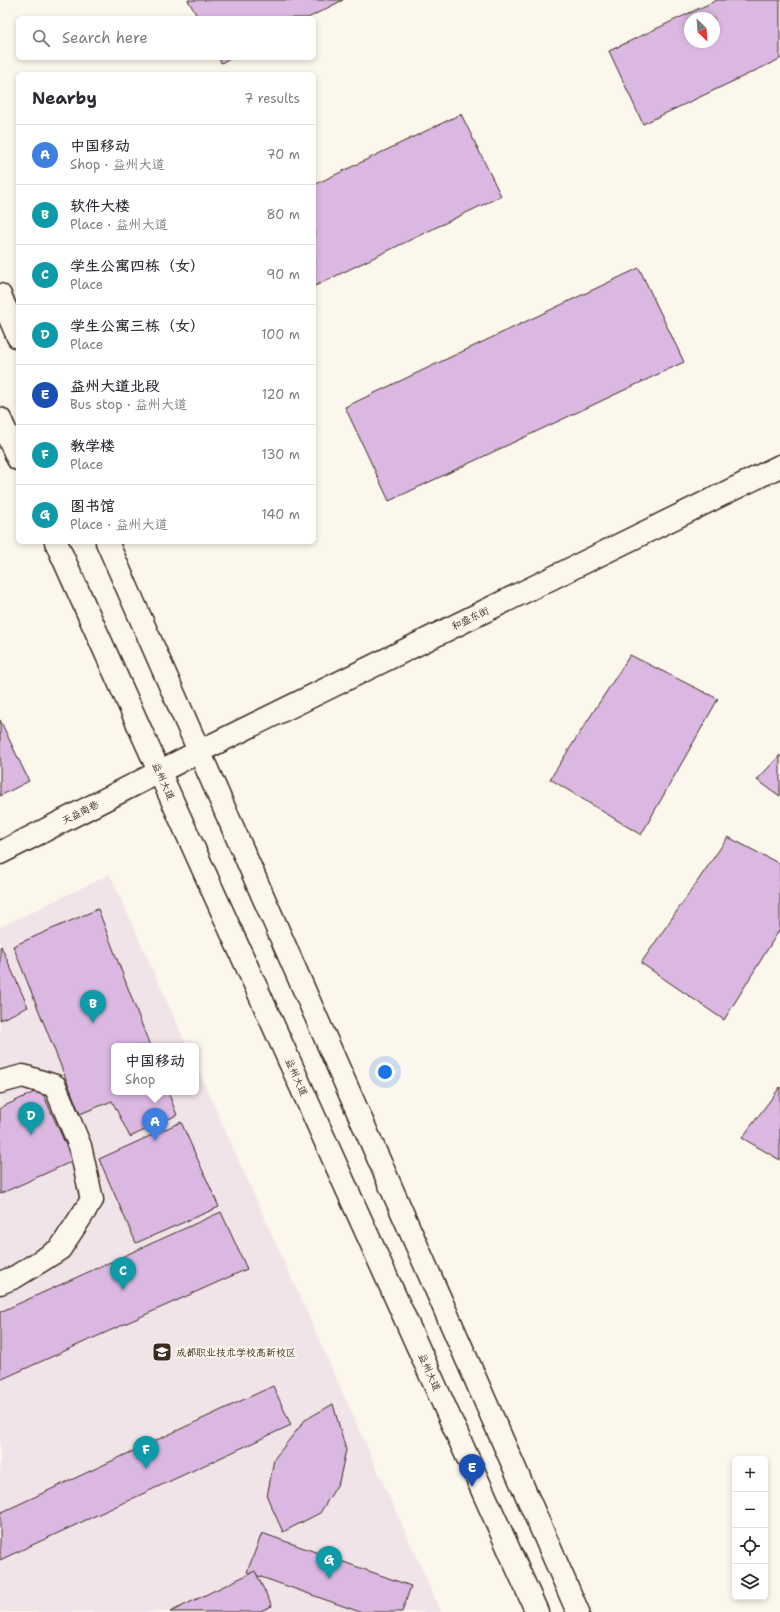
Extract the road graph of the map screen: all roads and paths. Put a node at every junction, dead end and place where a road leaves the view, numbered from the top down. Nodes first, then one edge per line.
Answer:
1 (0, 295) edge
2 (16, 332) edge
3 (0, 419) edge
4 (16, 455) edge
5 (780, 466) edge
6 (57, 544) edge
7 (108, 544) edge
8 (198, 752) junction
9 (159, 772) junction
10 (0, 853) edge
11 (0, 1082) edge
12 (0, 1283) edge
13 (537, 1612) edge
14 (578, 1612) edge

1 - 2 main road
3 - 4 main road
5 - 8 main road, 和盛东街
6 - 9 main road, 益州大道
7 - 8 main road
8 - 9 main road, 和盛东街
8 - 14 main road
9 - 10 main road, 天益南巷
9 - 13 main road, 益州大道
11 - 12 main road

